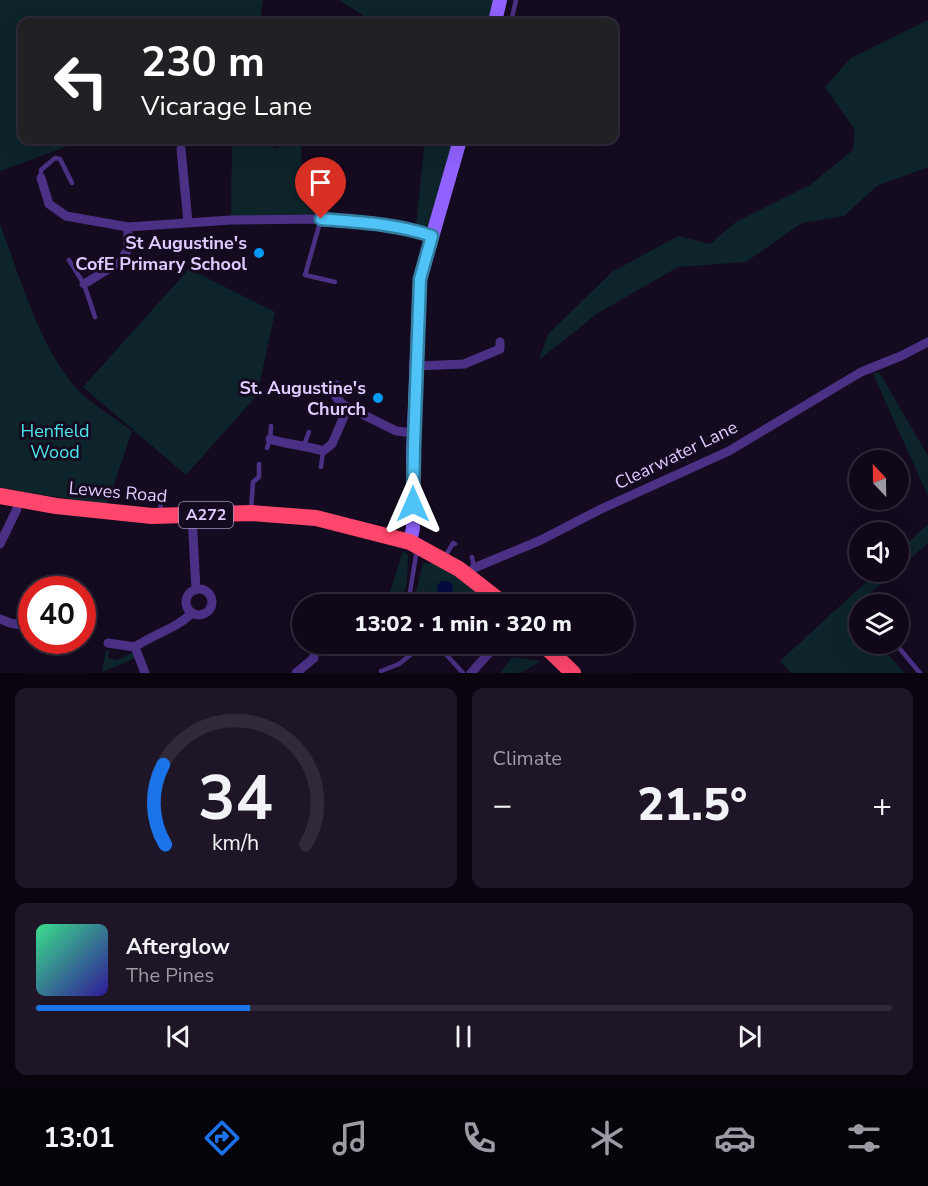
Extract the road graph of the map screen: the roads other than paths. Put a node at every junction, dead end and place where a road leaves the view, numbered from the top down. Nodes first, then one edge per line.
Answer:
1 (501, 0) edge
2 (516, 0) edge
3 (496, 18) edge
4 (512, 18) edge
5 (459, 144) edge
6 (182, 149) dead end
7 (41, 178) joint
8 (72, 183) dead end
9 (321, 219) junction
10 (189, 222) junction
11 (128, 227) junction
12 (432, 236) junction
13 (69, 260) dead end
14 (334, 282) dead end
15 (84, 284) junction
16 (95, 317) dead end
17 (500, 342) dead end
18 (928, 342) edge
19 (417, 366) junction
20 (337, 385) dead end
21 (348, 407) junction
22 (271, 426) dead end
23 (309, 432) dead end
24 (414, 433) junction
25 (269, 444) joint
26 (304, 445) junction
27 (323, 451) junction
28 (259, 464) dead end
29 (321, 467) dead end
30 (160, 495) dead end
31 (0, 496) edge
32 (20, 500) junction
33 (251, 513) junction
34 (192, 516) junction
35 (161, 517) junction
36 (0, 544) edge
37 (414, 544) junction
38 (455, 544) dead end
39 (472, 557) dead end
40 (444, 560) junction
41 (471, 572) junction
42 (196, 590) junction
43 (409, 594) edge
44 (494, 594) edge
45 (192, 613) junction
46 (0, 619) edge
47 (18, 625) edge
48 (108, 643) dead end
49 (135, 647) junction
50 (314, 654) edge
51 (412, 654) edge
52 (488, 654) edge
53 (553, 654) edge
54 (904, 654) edge
55 (447, 655) edge
56 (381, 671) dead end
57 (145, 673) edge
58 (297, 673) edge
59 (463, 673) edge
60 (471, 673) edge
61 (573, 673) edge
62 (920, 673) edge

1 - 3 street
2 - 4 lane
5 - 12 street
6 - 10 street
7 - 8 lane
7 - 11 street
9 - 10 street
9 - 12 street
9 - 14 lane
10 - 11 street
11 - 15 street
12 - 19 street
13 - 15 lane
15 - 16 lane
17 - 19 street
18 - 41 street, Clearwater Lane
19 - 24 street
20 - 21 street
21 - 24 street
21 - 27 street
22 - 25 lane
23 - 26 lane
24 - 37 street
25 - 26 street
26 - 27 street
27 - 29 lane
28 - 33 lane
30 - 35 lane
31 - 32 highway, Lewes Road / A272
32 - 35 highway, Lewes Road / A272
32 - 36 street
33 - 34 highway, Lewes Road / A272
33 - 37 highway, Lewes Road / A272
34 - 35 highway, Lewes Road / A272
34 - 42 street
37 - 40 highway, A272
37 - 43 lane
38 - 40 lane
39 - 41 lane
40 - 41 highway, A272
41 - 44 highway, A272
42 - 45 street
42 - 45 street
45 - 49 street
46 - 47 street
48 - 49 street
49 - 57 street
50 - 58 street
51 - 56 lane
52 - 60 street
53 - 61 highway
54 - 62 lane
55 - 59 lane

